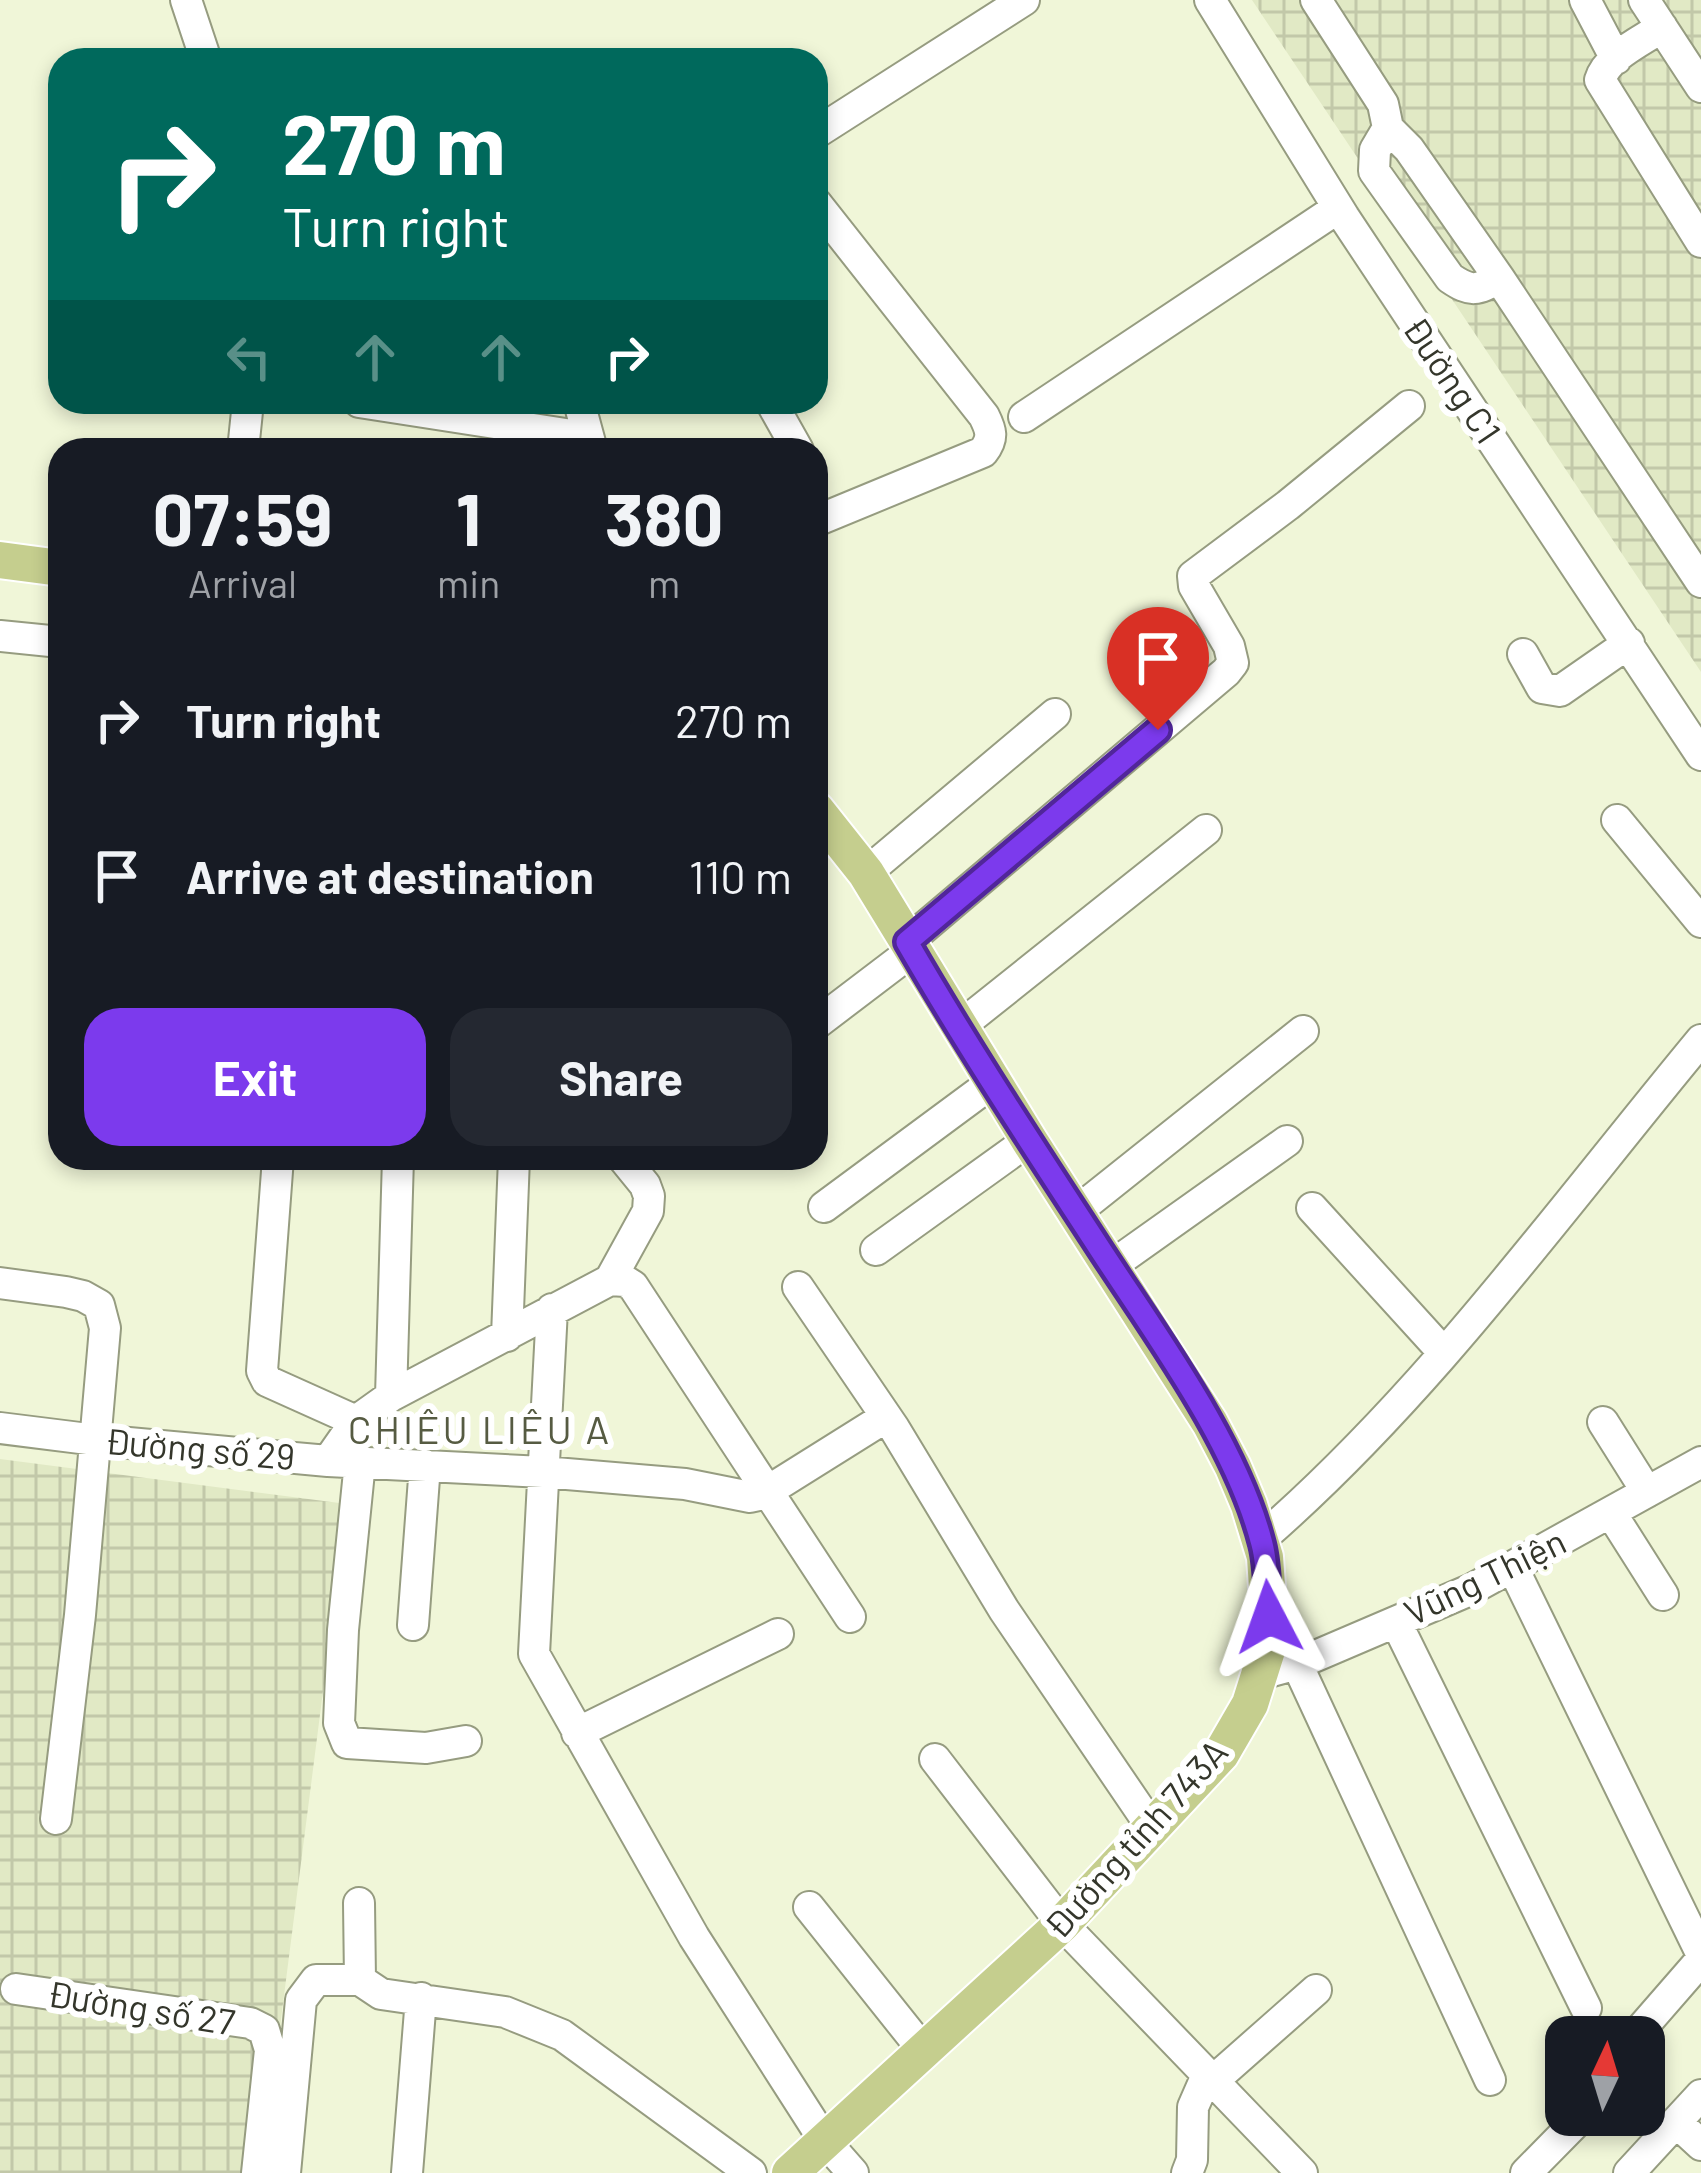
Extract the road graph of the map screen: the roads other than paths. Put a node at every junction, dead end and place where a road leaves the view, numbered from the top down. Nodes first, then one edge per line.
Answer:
1 (1024, 0) edge
2 (1210, 0) edge
3 (1316, 0) edge
4 (1585, 0) edge
5 (1644, 0) edge
6 (196, 3) edge
7 (1662, 27) junction
8 (204, 48) edge
9 (1616, 59) junction
10 (1701, 87) edge
11 (828, 126) edge
12 (1338, 208) junction
13 (828, 218) edge
14 (1701, 242) edge
15 (1409, 406) dead end
16 (426, 414) edge
17 (1024, 417) dead end
18 (560, 438) edge
19 (828, 516) edge
20 (0, 560) edge
21 (48, 566) edge
22 (1701, 582) edge
23 (0, 637) edge
24 (48, 641) edge
25 (1629, 644) junction
26 (1523, 654) dead end
27 (1055, 714) dead end
28 (1701, 755) edge
29 (1617, 820) dead end
30 (828, 825) edge
31 (1205, 830) dead end
32 (866, 873) junction
33 (1701, 922) edge
34 (909, 947) junction
35 (828, 1014) edge
36 (959, 1027) junction
37 (1303, 1031) dead end
38 (1701, 1040) edge
39 (993, 1082) junction
40 (1028, 1140) junction
41 (1287, 1141) dead end
42 (277, 1170) edge
43 (398, 1170) edge
44 (514, 1170) edge
45 (633, 1170) edge
46 (824, 1207) dead end
47 (1312, 1208) dead end
48 (1076, 1212) junction
49 (876, 1250) dead end
50 (1111, 1266) junction
51 (610, 1280) junction
52 (0, 1283) edge
53 (798, 1287) dead end
54 (552, 1310) junction
55 (507, 1336) junction
56 (1443, 1352) junction
57 (391, 1396) junction
58 (886, 1417) junction
59 (356, 1420) junction
60 (1603, 1422) dead end
61 (0, 1428) edge
62 (96, 1440) junction
63 (328, 1461) junction
64 (360, 1462) junction
65 (1701, 1462) edge
66 (425, 1465) junction
67 (543, 1472) junction
68 (770, 1491) junction
69 (1647, 1492) junction
70 (1611, 1513) junction
71 (1261, 1539) junction
72 (1513, 1568) junction
73 (1664, 1595) dead end
74 (850, 1618) dead end
75 (1396, 1622) junction
76 (413, 1625) dead end
77 (778, 1634) dead end
78 (1297, 1664) junction
79 (1261, 1674) junction
80 (578, 1733) junction
81 (466, 1741) dead end
82 (935, 1760) dead end
83 (56, 1819) dead end
84 (1154, 1829) junction
85 (358, 1903) dead end
86 (809, 1907) dead end
87 (1062, 1924) junction
88 (1701, 1956) edge
89 (360, 1980) junction
90 (16, 1989) dead end
91 (1316, 1990) dead end
92 (421, 1998) junction
93 (1586, 2008) dead end
94 (1651, 2016) edge
95 (923, 2050) junction
96 (1210, 2077) junction
97 (1490, 2080) dead end
98 (1701, 2095) edge
99 (1676, 2122) junction
100 (1562, 2136) edge
101 (824, 2140) junction
102 (1701, 2145) edge
103 (257, 2173) edge
104 (285, 2173) edge
105 (407, 2173) edge
106 (752, 2173) edge
107 (790, 2173) edge
108 (854, 2173) edge
109 (1186, 2173) edge
110 (1302, 2173) edge
111 (1526, 2173) edge
112 (1629, 2173) edge

1 - 11 street
2 - 12 street, Đường C1
3 - 22 street
4 - 9 street
5 - 7 street
6 - 8 street
7 - 9 street
7 - 10 street
9 - 14 street
12 - 17 street
12 - 25 street, Đường C1
13 - 19 street
15 - 34 street
16 - 18 street
20 - 21 main road
23 - 24 street
25 - 26 street
25 - 28 street, Đường C1
27 - 32 street
29 - 33 street
30 - 32 main road, Đường tỉnh 743A
31 - 36 street
32 - 34 main road, Đường tỉnh 743A
34 - 35 street
34 - 36 main road, Đường tỉnh 743A
36 - 39 main road, Đường tỉnh 743A
37 - 48 street
38 - 56 street
39 - 40 main road, Đường tỉnh 743A
39 - 46 street
40 - 48 main road, Đường tỉnh 743A
40 - 49 street
41 - 50 street
42 - 59 street
43 - 57 street
44 - 55 street
45 - 51 street
47 - 56 street
48 - 50 main road, Đường tỉnh 743A
50 - 71 main road, Đường tỉnh 743A
51 - 54 street
51 - 68 street
52 - 62 street
53 - 58 street
54 - 55 street
54 - 67 street
55 - 57 street
56 - 71 street
57 - 59 street
58 - 68 street
58 - 84 street
59 - 63 street
60 - 69 street
61 - 62 street, Đường số 29
62 - 63 street, Đường số 29
62 - 83 street
63 - 64 street, Đường số 29
64 - 66 street, Đường số 29
64 - 81 street
65 - 69 street, Vũng Thiện
66 - 67 street, Đường số 29
66 - 76 street
67 - 68 street
67 - 80 street
68 - 74 street
69 - 70 street, Vũng Thiện
70 - 72 street, Vũng Thiện
70 - 73 street
71 - 79 main road, Đường tỉnh 743A
72 - 75 street, Vũng Thiện
72 - 88 street
75 - 78 street, Vũng Thiện
75 - 93 street
77 - 80 street
78 - 79 street, Vũng Thiện
78 - 97 street
79 - 84 main road, Đường tỉnh 743A
80 - 101 street
82 - 87 street
84 - 87 main road, Đường tỉnh 743A
85 - 89 street
86 - 95 street
87 - 95 main road, Đường tỉnh 743A
87 - 96 street
88 - 94 street
89 - 92 street
89 - 104 street
90 - 103 street, Đường số 27
91 - 96 street
92 - 105 street
92 - 106 street
95 - 101 main road, Đường tỉnh 743A
96 - 109 street
96 - 110 street
98 - 99 street
99 - 102 street
99 - 112 street
100 - 111 street
101 - 107 main road, Đường tỉnh 743A
101 - 108 street

